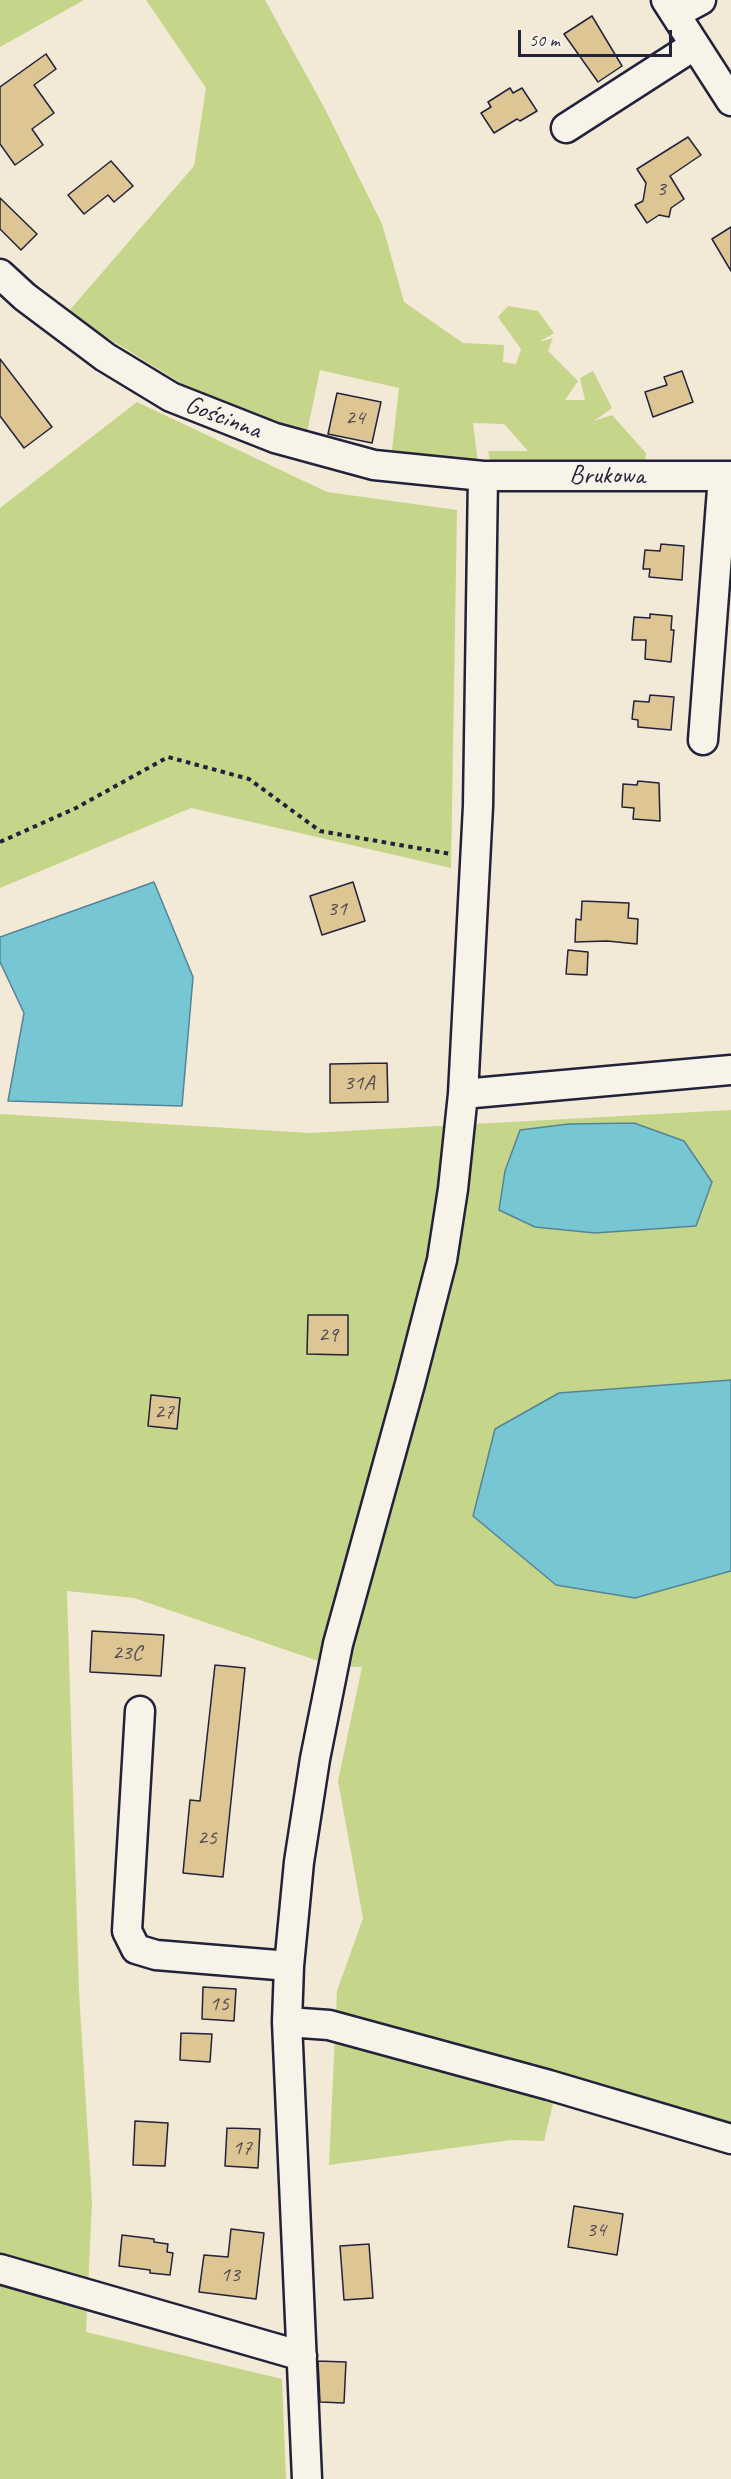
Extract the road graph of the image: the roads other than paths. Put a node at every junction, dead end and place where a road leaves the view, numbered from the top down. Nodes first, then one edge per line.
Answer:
1 (701, 0) edge
2 (671, 7) edge
3 (695, 45) junction
4 (731, 101) edge
5 (566, 128) dead end
6 (0, 274) edge
7 (483, 476) junction
8 (727, 476) edge
9 (703, 740) dead end
10 (731, 1070) edge
11 (463, 1094) junction
12 (140, 1711) dead end
13 (289, 1966) junction
14 (287, 2022) junction
15 (731, 2139) edge
16 (0, 2269) edge
17 (302, 2356) junction
18 (307, 2479) edge

1 - 2 street
2 - 3 street
3 - 4 street
3 - 5 street
6 - 7 street, Gościnna
7 - 8 street, Brukowa
7 - 11 street
8 - 9 street
10 - 11 street
11 - 13 street
12 - 13 street
13 - 14 street
14 - 15 street
14 - 17 street
16 - 17 street
17 - 18 street

